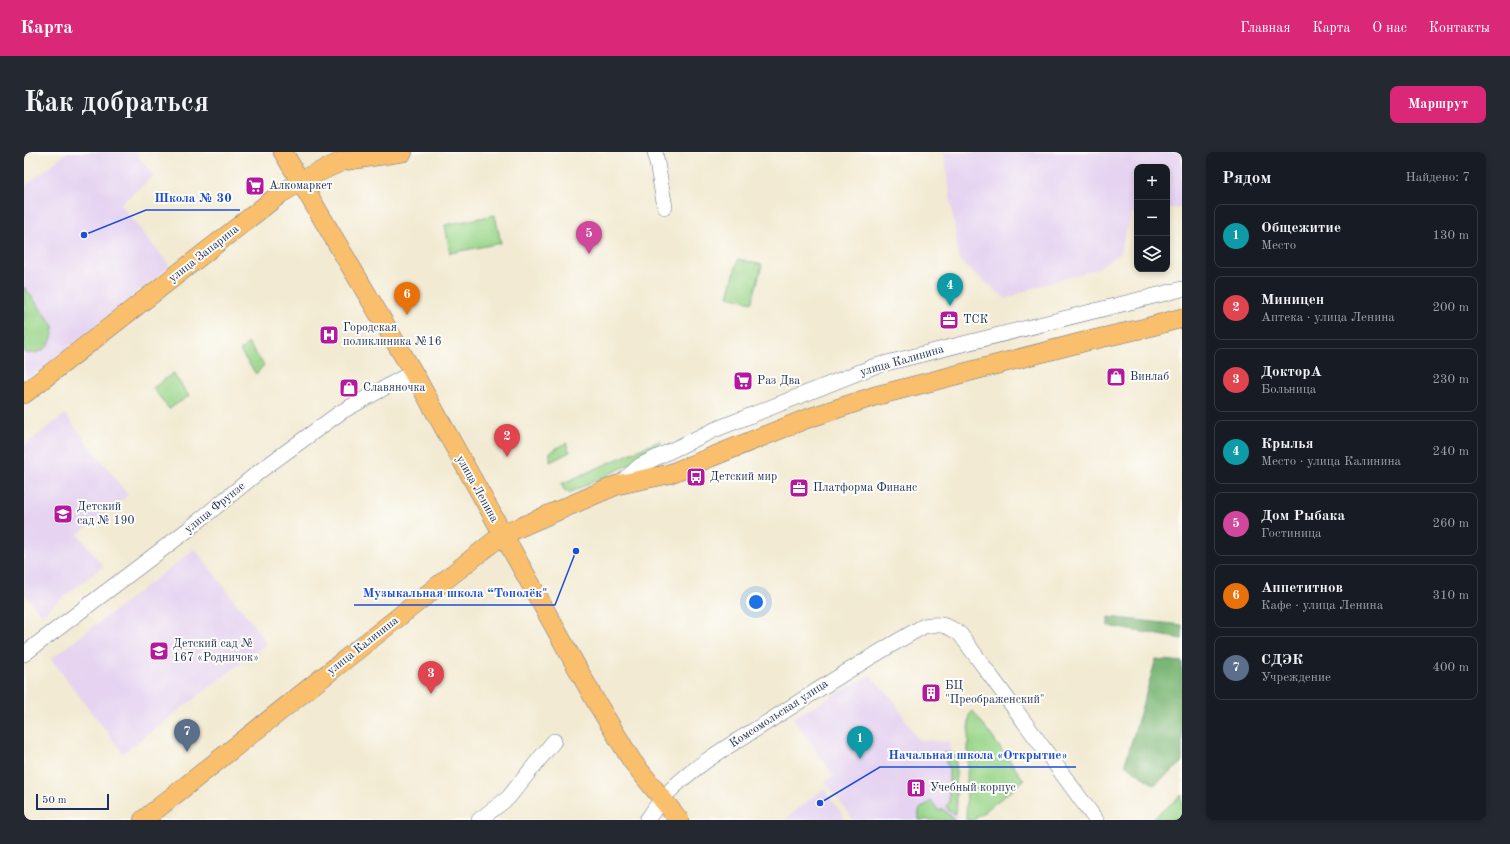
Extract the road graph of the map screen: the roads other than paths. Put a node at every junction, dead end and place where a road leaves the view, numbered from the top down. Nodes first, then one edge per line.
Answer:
1 (283, 152) edge
2 (403, 152) edge
3 (655, 152) edge
4 (300, 182) junction
5 (665, 207) dead end
6 (1182, 289) edge
7 (1182, 318) edge
8 (413, 372) junction
9 (24, 394) edge
10 (617, 485) junction
11 (502, 535) junction
12 (24, 654) edge
13 (554, 741) dead end
14 (662, 799) junction
15 (143, 820) edge
16 (479, 820) edge
17 (646, 820) edge
18 (679, 820) edge
19 (1096, 820) edge

1 - 4 main road, улица Ленина
2 - 4 main road, улица Запарина
3 - 5 street
4 - 8 main road, улица Ленина
4 - 9 main road, улица Запарина
6 - 10 street, улица Калинина
7 - 10 main road, улица Калинина
8 - 11 main road, улица Ленина
8 - 12 street, улица Фрунзе
10 - 11 main road, улица Калинина
11 - 14 main road, улица Ленина
11 - 15 main road, улица Калинина
13 - 16 street
14 - 17 street, Комсомольская улица
14 - 18 main road, улица Ленина
14 - 19 street, Комсомольская улица

